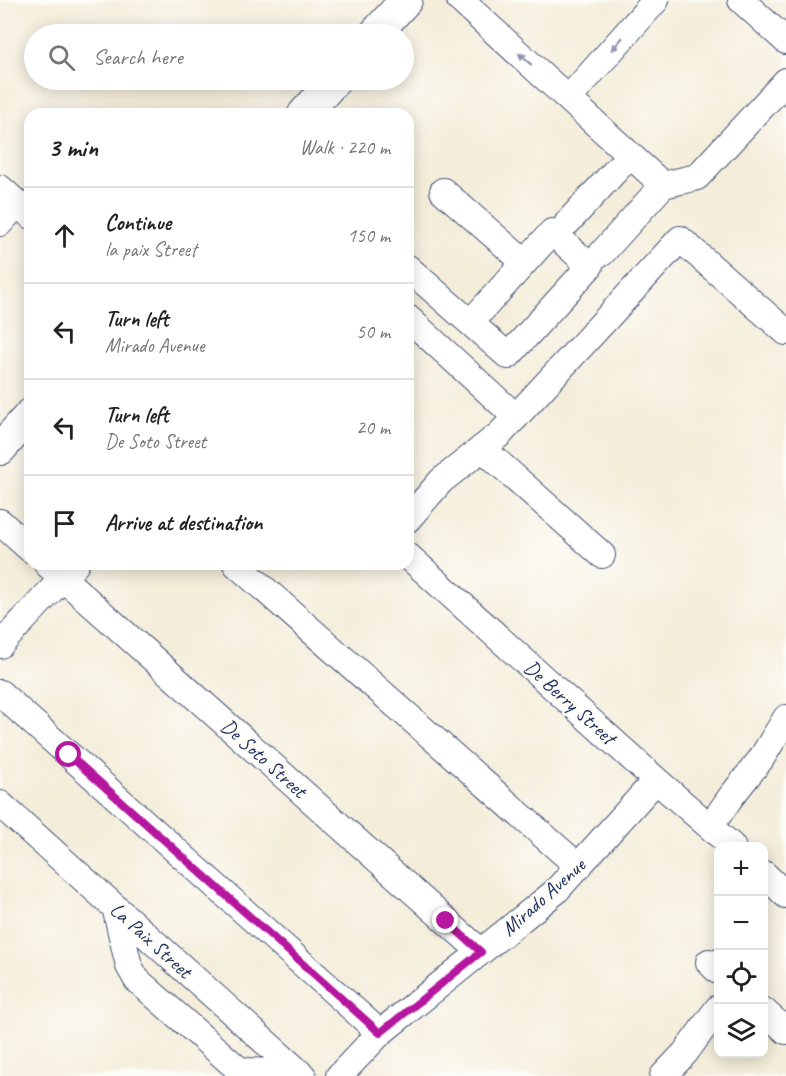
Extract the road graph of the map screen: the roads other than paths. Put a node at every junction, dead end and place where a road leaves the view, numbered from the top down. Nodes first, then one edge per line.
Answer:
1 (406, 0) edge
2 (460, 0) edge
3 (656, 0) edge
4 (741, 0) edge
5 (384, 24) edge
6 (786, 41) edge
7 (786, 81) edge
8 (326, 90) edge
9 (569, 98) junction
10 (309, 108) edge
11 (630, 155) junction
12 (663, 185) junction
13 (443, 191) dead end
14 (16, 202) edge
15 (568, 222) dead end
16 (0, 223) edge
17 (602, 253) dead end
18 (524, 262) junction
19 (414, 273) edge
20 (471, 322) junction
21 (414, 324) edge
22 (786, 332) edge
23 (516, 417) junction
24 (24, 422) edge
25 (482, 448) junction
26 (0, 449) edge
27 (414, 512) edge
28 (0, 522) edge
29 (24, 544) edge
30 (602, 555) dead end
31 (414, 561) edge
32 (61, 570) edge
33 (63, 570) edge
34 (243, 570) edge
35 (0, 645) edge
36 (0, 693) edge
37 (786, 718) edge
38 (656, 780) junction
39 (0, 804) edge
40 (710, 827) junction
41 (727, 842) edge
42 (579, 867) junction
43 (768, 878) edge
44 (786, 895) edge
45 (115, 908) junction
46 (481, 952) junction
47 (714, 1013) edge
48 (768, 1015) edge
49 (786, 1031) edge
50 (380, 1033) junction
51 (301, 1074) edge
52 (666, 1075) edge
53 (339, 1076) edge

1 - 5 main road
9 -> 2 street
3 -> 9 street
4 - 6 street
7 - 12 street
8 - 10 main road
9 - 11 street
11 - 12 street
11 - 15 street
12 - 17 street
13 - 18 street
14 - 16 street
18 - 20 street
18 - 20 street
19 - 20 street
21 - 23 street
22 - 23 street
23 - 25 street
24 - 26 main road
25 - 27 street
25 - 30 street
28 - 29 street
31 - 38 street, De Berry Street
32 - 35 street
33 - 46 street, De Soto Street
34 - 42 street
36 - 50 street
37 - 40 street
38 - 40 street, De Berry Street
38 - 42 street, Mirado Avenue
39 - 45 street, La Paix Street
40 - 41 street, De Berry Street
42 - 46 street, Mirado Avenue
43 - 44 street
45 - 51 street, La Paix Street
45 - 51 street
46 - 50 street, Mirado Avenue
47 - 52 street
48 - 49 street
50 - 53 street, Mirado Avenue

